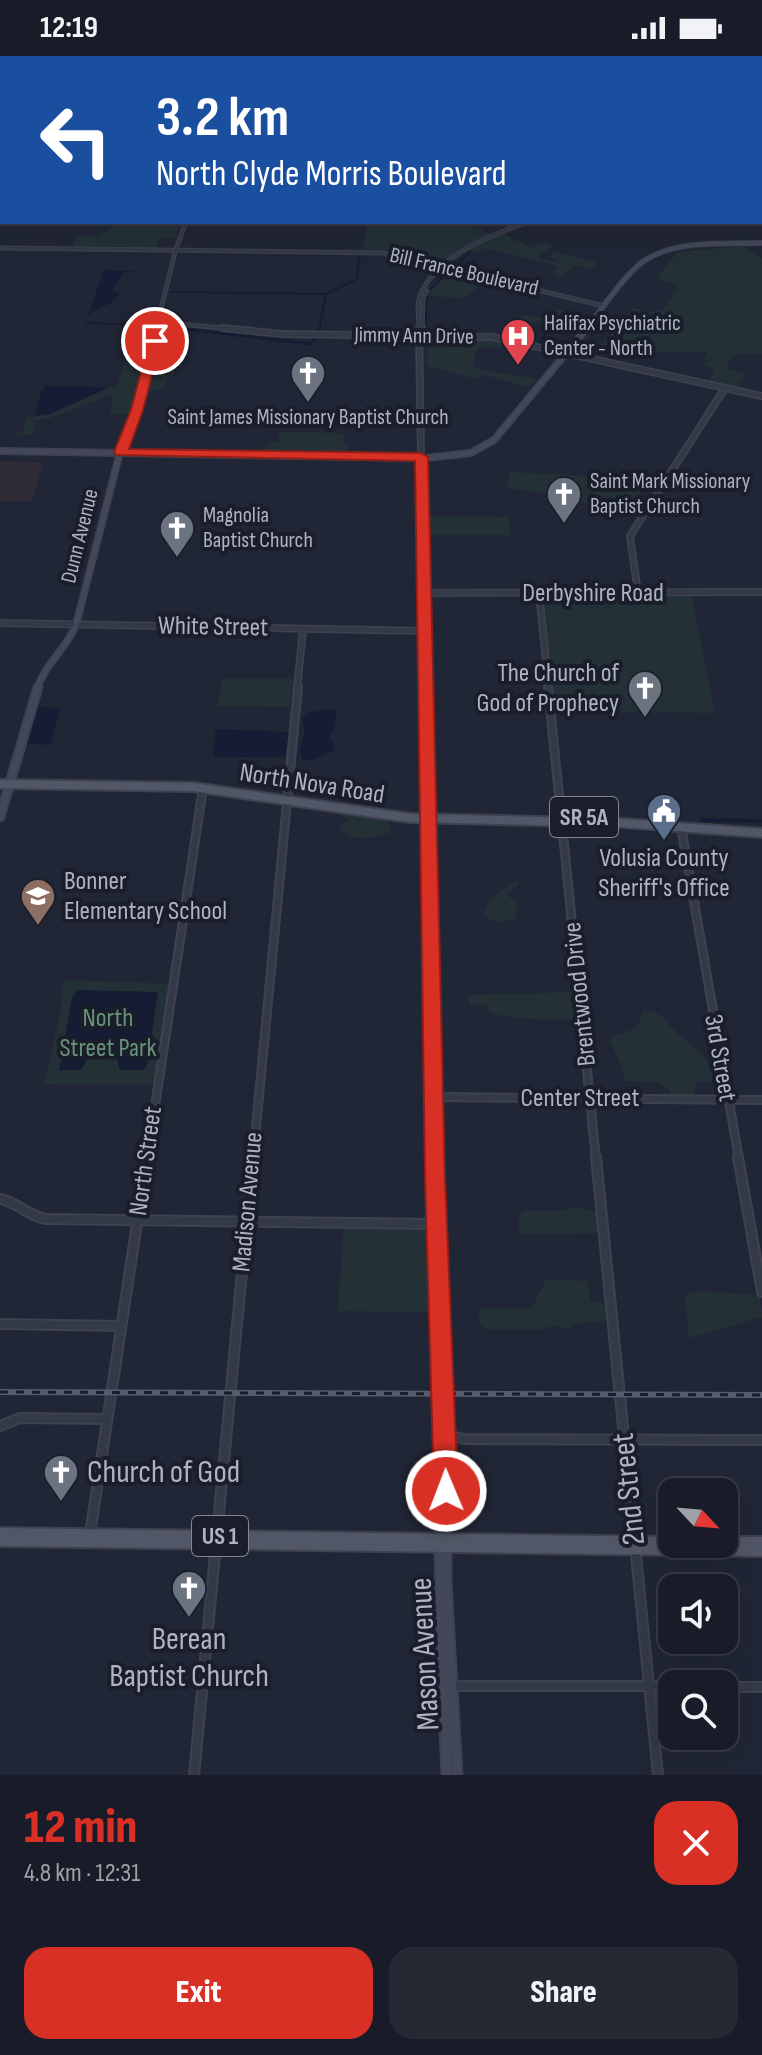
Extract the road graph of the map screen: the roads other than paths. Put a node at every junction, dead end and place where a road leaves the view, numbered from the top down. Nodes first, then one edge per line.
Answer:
1 (185, 224) edge
2 (523, 224) edge
3 (762, 242) edge
4 (0, 248) edge
5 (177, 251) junction
6 (447, 268) junction
7 (601, 305) junction
8 (158, 322) junction
9 (420, 335) junction
10 (564, 352) junction
11 (725, 388) junction
12 (762, 396) edge
13 (0, 451) edge
14 (120, 452) junction
15 (421, 457) junction
16 (762, 592) edge
17 (424, 593) junction
18 (539, 593) junction
19 (638, 593) junction
20 (0, 623) edge
21 (76, 625) junction
22 (303, 629) junction
23 (425, 631) junction
24 (5, 781) edge
25 (203, 785) junction
26 (286, 798) junction
27 (520, 816) junction
28 (0, 817) edge
29 (429, 817) junction
30 (562, 819) junction
31 (507, 821) junction
32 (681, 826) junction
33 (762, 831) edge
34 (433, 1097) junction
35 (590, 1098) junction
36 (727, 1100) junction
37 (762, 1100) edge
38 (0, 1199) edge
39 (138, 1219) junction
40 (246, 1220) junction
41 (436, 1224) junction
42 (762, 1292) edge
43 (0, 1324) edge
44 (121, 1326) junction
45 (619, 1394) joint
46 (107, 1419) junction
47 (0, 1426) edge
48 (442, 1434) junction
49 (623, 1440) junction
50 (762, 1440) edge
51 (90, 1534) junction
52 (2, 1538) edge
53 (216, 1540) junction
54 (738, 1542) edge
55 (762, 1542) edge
56 (658, 1543) edge
57 (443, 1544) junction
58 (635, 1545) junction
59 (762, 1551) edge
60 (448, 1686) junction
61 (649, 1686) junction
62 (658, 1686) edge
63 (738, 1687) edge
64 (762, 1687) edge
65 (194, 1775) edge
66 (447, 1775) edge
67 (457, 1775) edge
68 (658, 1775) edge

1 - 5 street, Dunn Avenue
2 - 6 street, Mason Avenue
3 - 7 main road
4 - 5 street, Bill France Boulevard
5 - 6 street, Bill France Boulevard
5 - 8 street, Dunn Avenue
6 - 7 street, Bill France Boulevard
6 - 9 street, Mason Avenue
7 - 10 main road
8 - 9 street, Jimmy Ann Drive
8 - 14 street, Dunn Avenue
9 - 10 street, Jimmy Ann Drive
9 - 15 street, Mason Avenue
10 - 11 street, Jimmy Ann Drive
10 - 15 main road
11 - 12 street, Jimmy Ann Drive
11 - 19 street
13 - 14 main road
14 - 15 main road
14 - 21 main road, Dunn Avenue
15 - 17 main road, Mason Avenue
16 - 19 street, Derbyshire Road
17 - 18 street, Derbyshire Road
17 - 23 main road, Mason Avenue
18 - 19 street, Derbyshire Road
18 - 30 street, Brentwood Drive
20 - 21 street, White Street
21 - 22 street, White Street
21 - 24 main road, Dunn Avenue
22 - 23 street, White Street
22 - 26 street, Madison Avenue
23 - 29 main road, Mason Avenue
24 - 25 main road, North Nova Road / SR 5A
24 - 25 main road, North Nova Road / SR 5A
24 - 28 main road
25 - 26 main road, North Nova Road / SR 5A
25 - 26 main road, North Nova Road / SR 5A
25 - 39 street, North Street
26 - 29 main road, North Nova Road / SR 5A
26 - 40 street, Madison Avenue
27 - 29 main road, North Nova Road / SR 5A
27 - 30 main road, North Nova Road / SR 5A
27 - 31 main road
29 - 31 main road, North Nova Road / SR 5A
29 - 34 main road, Mason Avenue
30 - 31 main road, North Nova Road / SR 5A
30 - 32 main road, North Nova Road / SR 5A
30 - 35 street, Brentwood Drive
32 - 33 main road, North Nova Road / SR 5A
32 - 36 street, 3rd Street
34 - 35 street, Center Street
34 - 41 main road, Mason Avenue
35 - 36 street, Center Street
35 - 45 street, Brentwood Drive
36 - 37 street, Center Street
36 - 42 street, 3rd Street
38 - 39 street
39 - 40 street
39 - 44 street, North Street
40 - 41 street
40 - 53 street, Madison Avenue
41 - 48 main road, Mason Avenue
43 - 44 street
44 - 46 street, North Street
45 - 49 street, 2nd Street
46 - 47 street
46 - 51 street, North Street
48 - 49 street
48 - 57 main road, Mason Avenue
49 - 50 street
49 - 58 street, 2nd Street
51 - 52 main road, US 1
51 - 53 main road, US 1
52 - 53 main road, US 1
53 - 57 main road, US 1
53 - 65 street, Madison Avenue
54 - 55 main road
56 - 58 main road, US 1
57 - 58 main road, US 1
57 - 60 main road, Mason Avenue
58 - 59 main road, US 1
58 - 61 street, 2nd Street
60 - 61 street
60 - 66 main road, Mason Avenue
60 - 67 main road, Mason Avenue
61 - 62 street
61 - 68 street, 2nd Street
63 - 64 street

